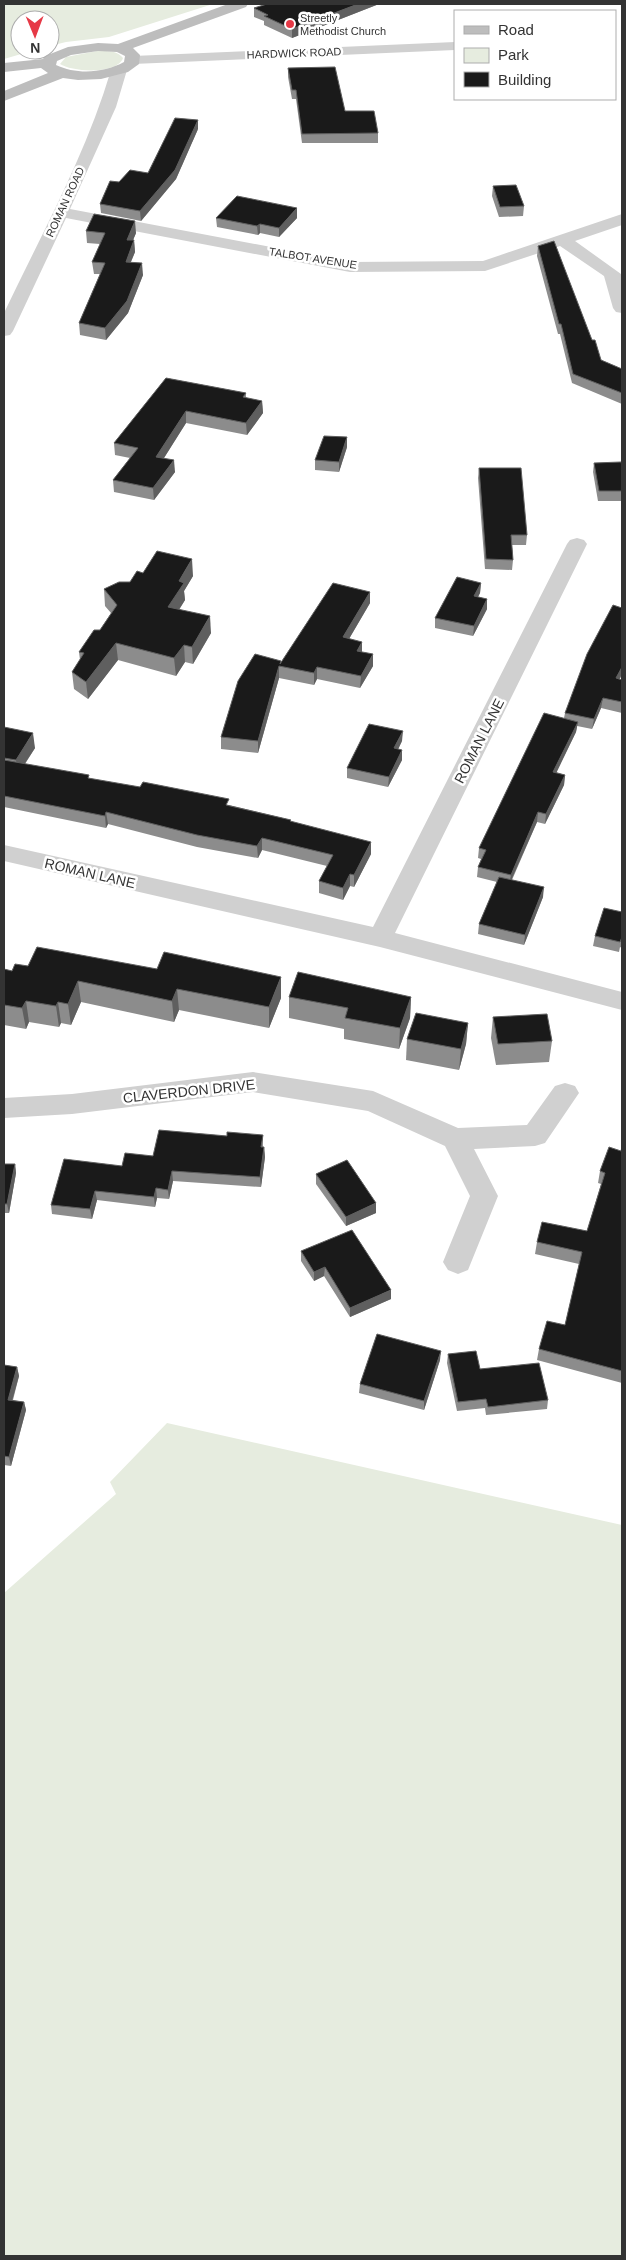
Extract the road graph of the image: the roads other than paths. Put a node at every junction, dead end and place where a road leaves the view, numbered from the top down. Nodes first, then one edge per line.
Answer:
1 (241, 4) edge
2 (454, 46) edge
3 (121, 48) junction
4 (133, 60) junction
5 (48, 62) junction
6 (4, 67) edge
7 (119, 70) junction
8 (60, 73) junction
9 (4, 96) edge
10 (60, 212) junction
11 (622, 219) edge
12 (563, 240) junction
13 (622, 308) edge
14 (4, 331) edge
15 (577, 544) dead end
16 (4, 854) edge
17 (380, 938) junction
18 (622, 1001) edge
19 (565, 1093) dead end
20 (4, 1108) edge
21 (454, 1140) junction
22 (458, 1262) dead end

1 - 3 main road
2 - 4 street, HARDWICK ROAD
3 - 4 main road
3 - 5 main road
4 - 7 main road
5 - 6 main road
5 - 8 main road
7 - 8 main road
7 - 10 street, ROMAN ROAD
8 - 9 main road
10 - 12 street, TALBOT AVENUE
10 - 14 street, ROMAN ROAD
11 - 12 street, TALBOT AVENUE
12 - 13 street
15 - 17 street, ROMAN LANE
16 - 17 street, ROMAN LANE
17 - 18 street, ROMAN LANE
19 - 21 street, CLAVERDON DRIVE
20 - 21 street, CLAVERDON DRIVE
21 - 22 street

